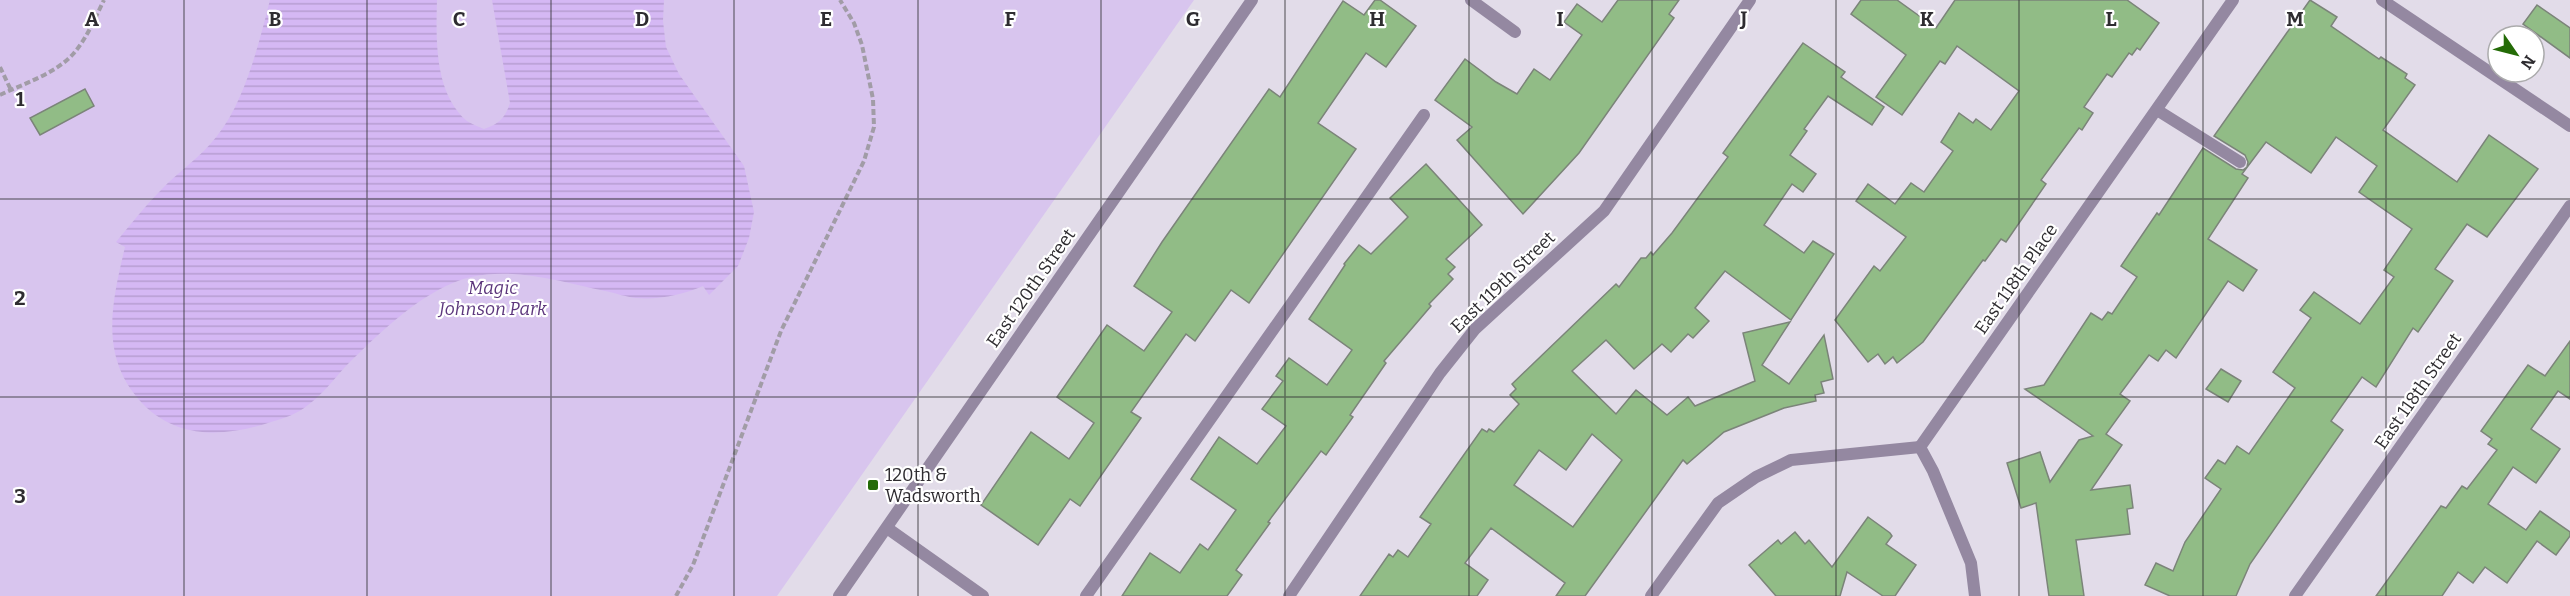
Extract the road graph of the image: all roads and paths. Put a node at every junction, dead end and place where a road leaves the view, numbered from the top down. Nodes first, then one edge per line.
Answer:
1 (104, 0) edge
2 (840, 0) edge
3 (1252, 0) edge
4 (1471, 0) edge
5 (1750, 0) edge
6 (2233, 0) edge
7 (2382, 0) edge
8 (1515, 32) dead end
9 (0, 67) edge
10 (11, 90) junction
11 (0, 95) edge
12 (2157, 110) junction
13 (1424, 115) dead end
14 (2570, 126) edge
15 (2240, 162) dead end
16 (2570, 206) edge
17 (1920, 447) junction
18 (887, 528) junction
19 (676, 596) edge
20 (839, 596) edge
21 (983, 596) edge
22 (1086, 596) edge
23 (1289, 596) edge
24 (1651, 596) edge
25 (1975, 596) edge
26 (2295, 596) edge

1 - 10 path
2 - 19 path
3 - 18 street, East 120th Street
4 - 8 street
5 - 23 street, East 119th Street
6 - 12 street, East 118th Place
7 - 14 street
9 - 10 path
10 - 11 path
12 - 15 street
12 - 17 street, East 118th Place
13 - 22 street
16 - 26 street, East 118th Street
17 - 24 street
17 - 25 street
18 - 20 street, East 120th Street
18 - 21 street

